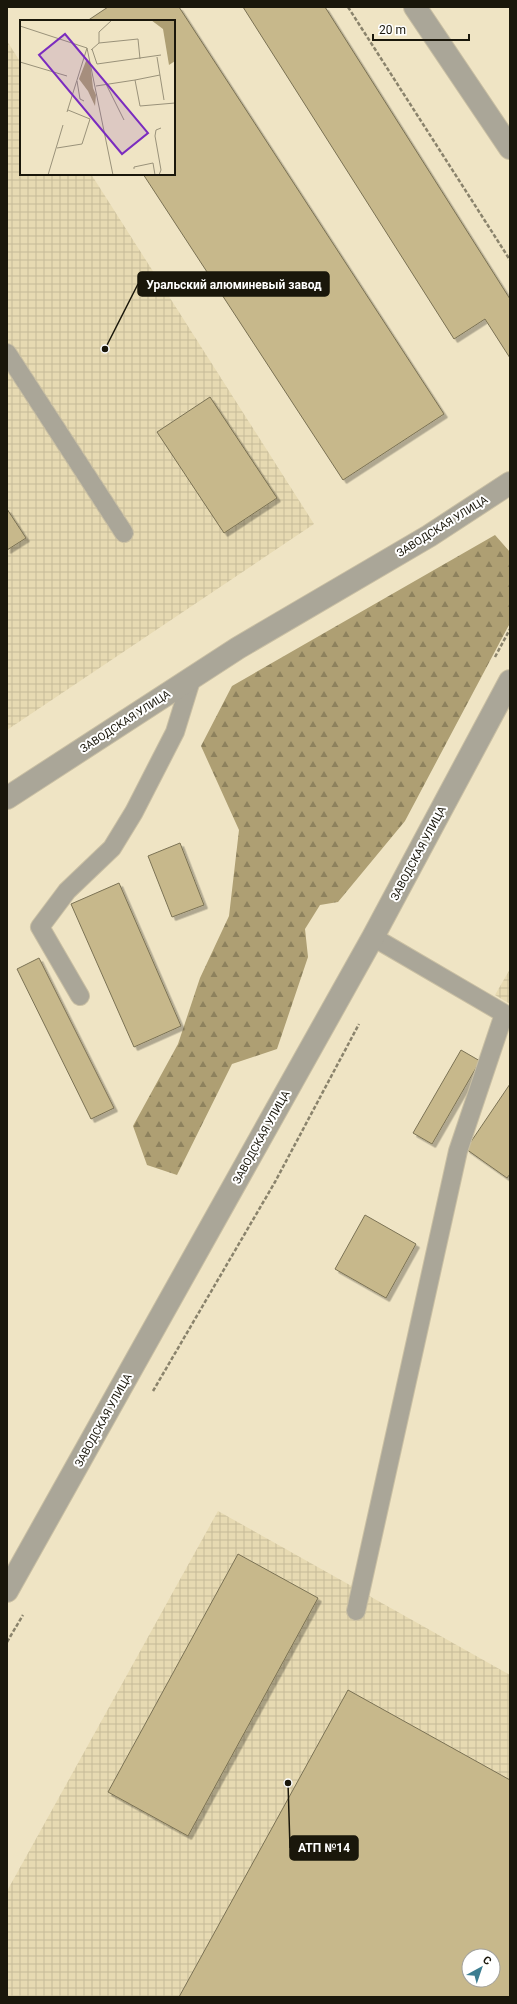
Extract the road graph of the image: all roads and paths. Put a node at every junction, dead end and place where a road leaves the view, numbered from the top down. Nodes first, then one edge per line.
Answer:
1 (348, 7) edge
2 (415, 7) edge
3 (510, 148) edge
4 (510, 260) edge
5 (7, 353) edge
6 (510, 483) edge
7 (124, 533) dead end
8 (192, 677) junction
9 (510, 681) edge
10 (7, 798) edge
11 (373, 937) junction
12 (80, 996) dead end
13 (507, 1016) edge
14 (7, 1591) edge
15 (356, 1611) dead end

1 - 4 path
2 - 3 street
5 - 7 lane
6 - 8 street, ЗАВОДСКАЯ УЛИЦА
8 - 10 street, ЗАВОДСКАЯ УЛИЦА
8 - 12 lane
9 - 11 street, ЗАВОДСКАЯ УЛИЦА
11 - 13 lane
11 - 14 street, ЗАВОДСКАЯ УЛИЦА
13 - 15 lane

